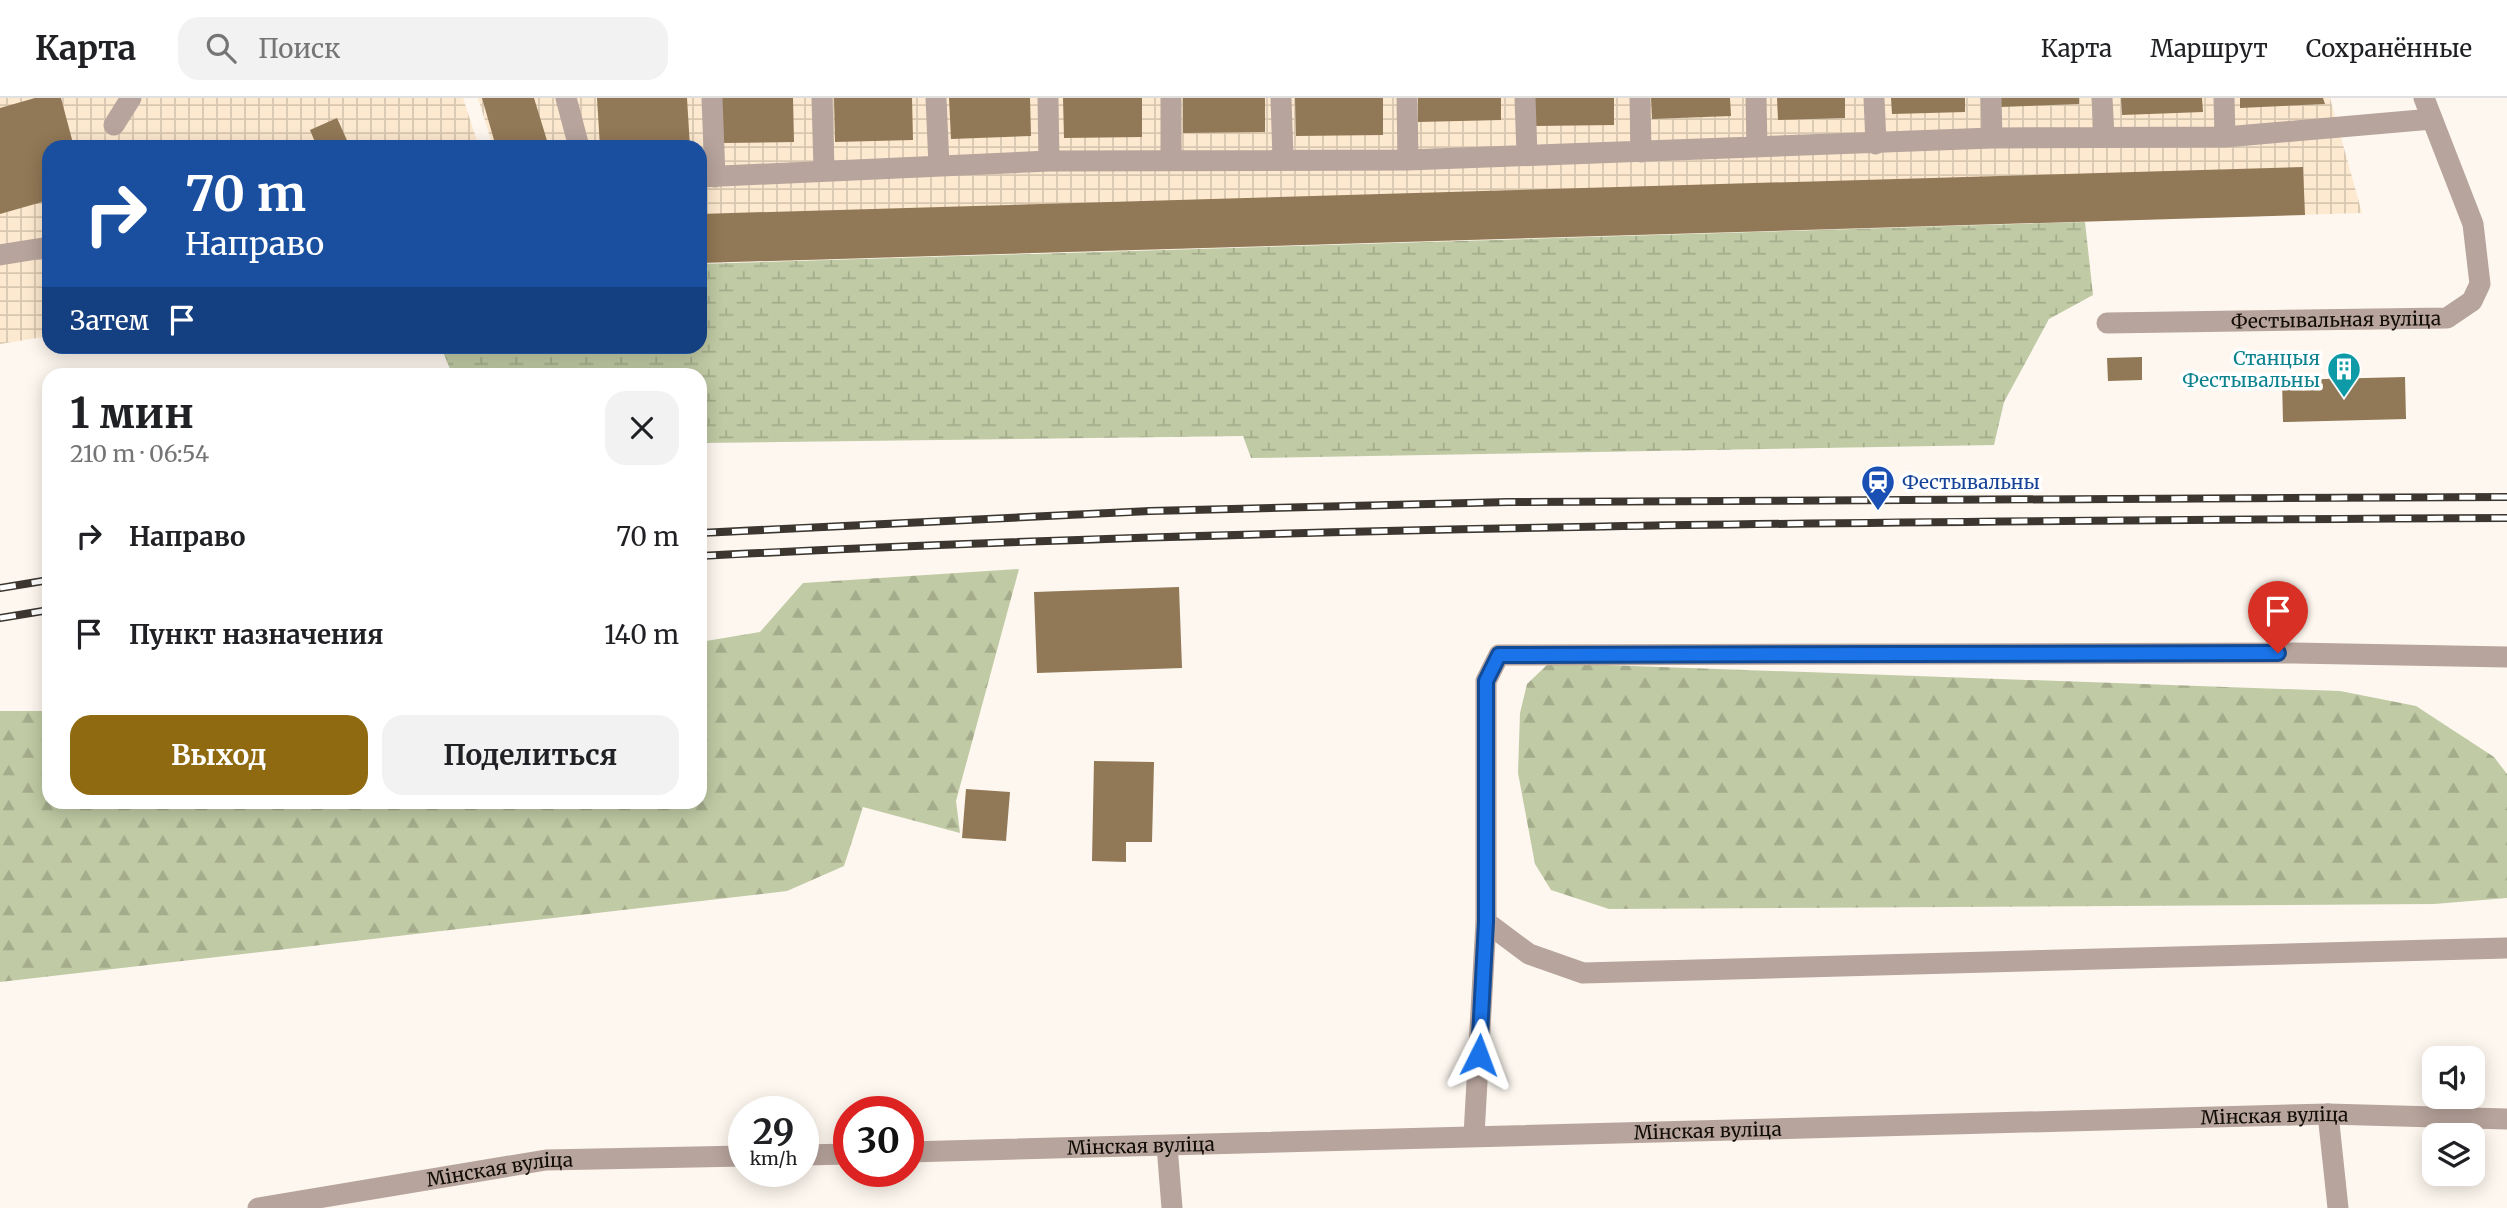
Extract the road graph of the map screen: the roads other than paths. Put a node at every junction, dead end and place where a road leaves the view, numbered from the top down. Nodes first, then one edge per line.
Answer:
1 (131, 98) edge
2 (566, 98) edge
3 (712, 98) edge
4 (822, 98) edge
5 (936, 98) edge
6 (1048, 98) edge
7 (1171, 98) edge
8 (1281, 98) edge
9 (1407, 98) edge
10 (1525, 98) edge
11 (1640, 98) edge
12 (1756, 98) edge
13 (1874, 98) edge
14 (1991, 98) edge
15 (2102, 98) edge
16 (2224, 98) edge
17 (2424, 98) edge
18 (2432, 119) junction
19 (114, 125) dead end
20 (2104, 136) junction
21 (2225, 137) junction
22 (1993, 138) junction
23 (577, 140) edge
24 (1876, 144) junction
25 (1757, 147) junction
26 (1641, 152) junction
27 (1527, 154) junction
28 (1171, 159) junction
29 (1283, 159) junction
30 (1408, 160) junction
31 (1049, 161) junction
32 (939, 166) junction
33 (824, 170) junction
34 (707, 177) edge
35 (42, 248) edge
36 (0, 255) edge
37 (2107, 323) dead end
38 (2507, 657) edge
39 (1486, 922) junction
40 (2507, 947) edge
41 (2328, 1114) junction
42 (2507, 1119) edge
43 (1474, 1135) junction
44 (1167, 1146) junction
45 (924, 1152) edge
46 (728, 1156) edge
47 (258, 1208) edge
48 (1172, 1208) edge
49 (2338, 1208) edge

1 - 19 street
2 - 23 street
3 - 34 street
4 - 33 street
5 - 32 street
6 - 31 street
7 - 28 street
8 - 29 street
9 - 30 street
10 - 27 street
11 - 26 street
12 - 25 street
13 - 24 street
14 - 22 street
15 - 20 street
16 - 21 street
17 - 18 street, Фестывальная вуліца
18 - 21 street
18 - 37 street, Фестывальная вуліца
20 - 21 street
20 - 22 street
22 - 24 street
24 - 25 street
25 - 26 street
26 - 27 street
27 - 30 street
28 - 29 street
28 - 31 street
29 - 30 street
31 - 32 street
32 - 33 street
33 - 34 street
35 - 36 street
38 - 39 street
39 - 40 street
39 - 43 street
41 - 42 street, Мінская вуліца
41 - 43 street, Мінская вуліца
41 - 49 street
43 - 44 street, Мінская вуліца
44 - 45 street, Мінская вуліца
44 - 48 street
46 - 47 street, Мінская вуліца

